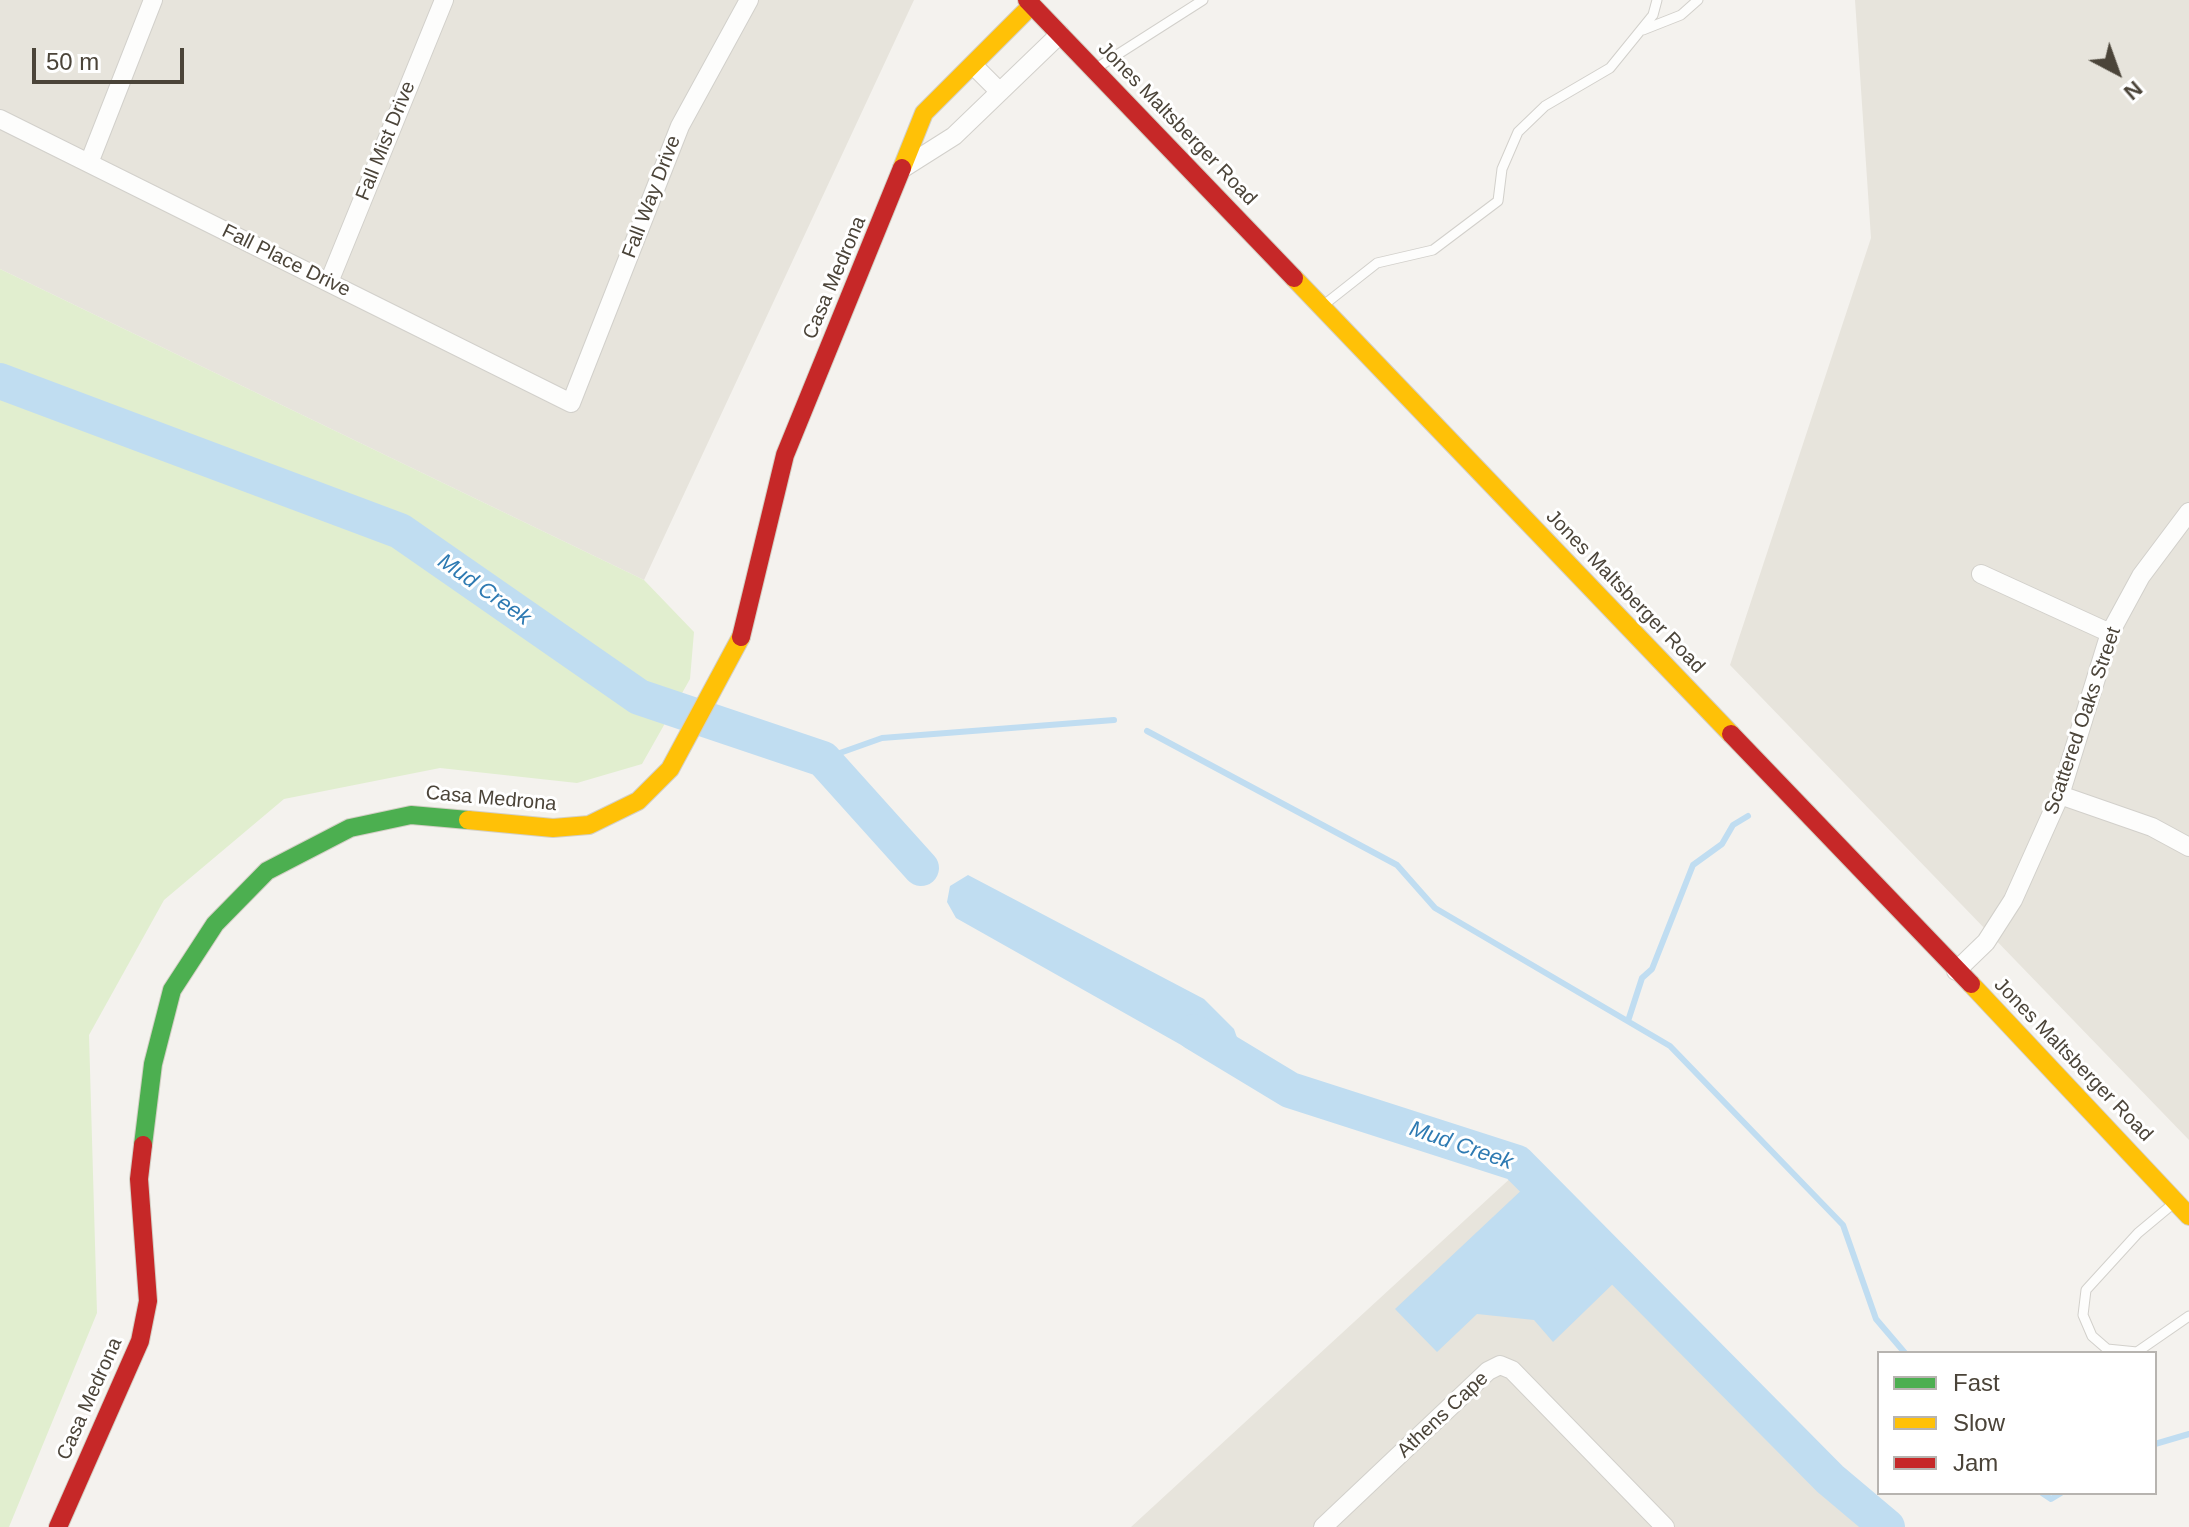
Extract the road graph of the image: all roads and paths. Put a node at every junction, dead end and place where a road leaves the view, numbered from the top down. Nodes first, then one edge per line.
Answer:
1 (153, 0) edge
2 (444, 0) edge
3 (749, 0) edge
4 (1203, 0) edge
5 (1657, 0) edge
6 (1698, 0) edge
7 (1032, 2) edge
8 (1643, 30) junction
9 (1060, 34) junction
10 (973, 65) junction
11 (1095, 69) junction
12 (1000, 92) junction
13 (0, 119) edge
14 (89, 163) junction
15 (905, 167) junction
16 (329, 282) junction
17 (1322, 306) junction
18 (571, 403) joint
19 (2189, 512) edge
20 (1981, 574) dead end
21 (2110, 633) junction
22 (2060, 795) junction
23 (2189, 847) edge
24 (1956, 971) junction
25 (2176, 1201) junction
26 (2189, 1216) edge
27 (2189, 1316) edge
28 (2127, 1351) edge
29 (2138, 1351) edge
30 (58, 1527) edge
31 (1323, 1527) edge
32 (1665, 1527) edge

1 - 14 street
2 - 16 street, Fall Mist Drive
3 - 18 street, Fall Way Drive
4 - 11 lane
5 - 8 lane
6 - 8 lane
7 - 9 street, Jones Maltsberger Road
7 - 10 street, Casa Medrona
8 - 17 lane
9 - 11 street, Jones Maltsberger Road
9 - 12 street
10 - 12 street
10 - 15 street, Casa Medrona
11 - 17 street, Jones Maltsberger Road
12 - 15 street
13 - 14 street, Fall Place Drive
14 - 16 street, Fall Place Drive
15 - 30 street, Casa Medrona
16 - 18 street, Fall Place Drive
17 - 24 street, Jones Maltsberger Road
19 - 21 street, Scattered Oaks Street
20 - 21 street
21 - 22 street, Scattered Oaks Street
22 - 23 street
22 - 24 street, Scattered Oaks Street
24 - 25 street, Jones Maltsberger Road
25 - 26 street, Jones Maltsberger Road
25 - 28 lane
27 - 29 lane
31 - 32 street, Athens Cape

